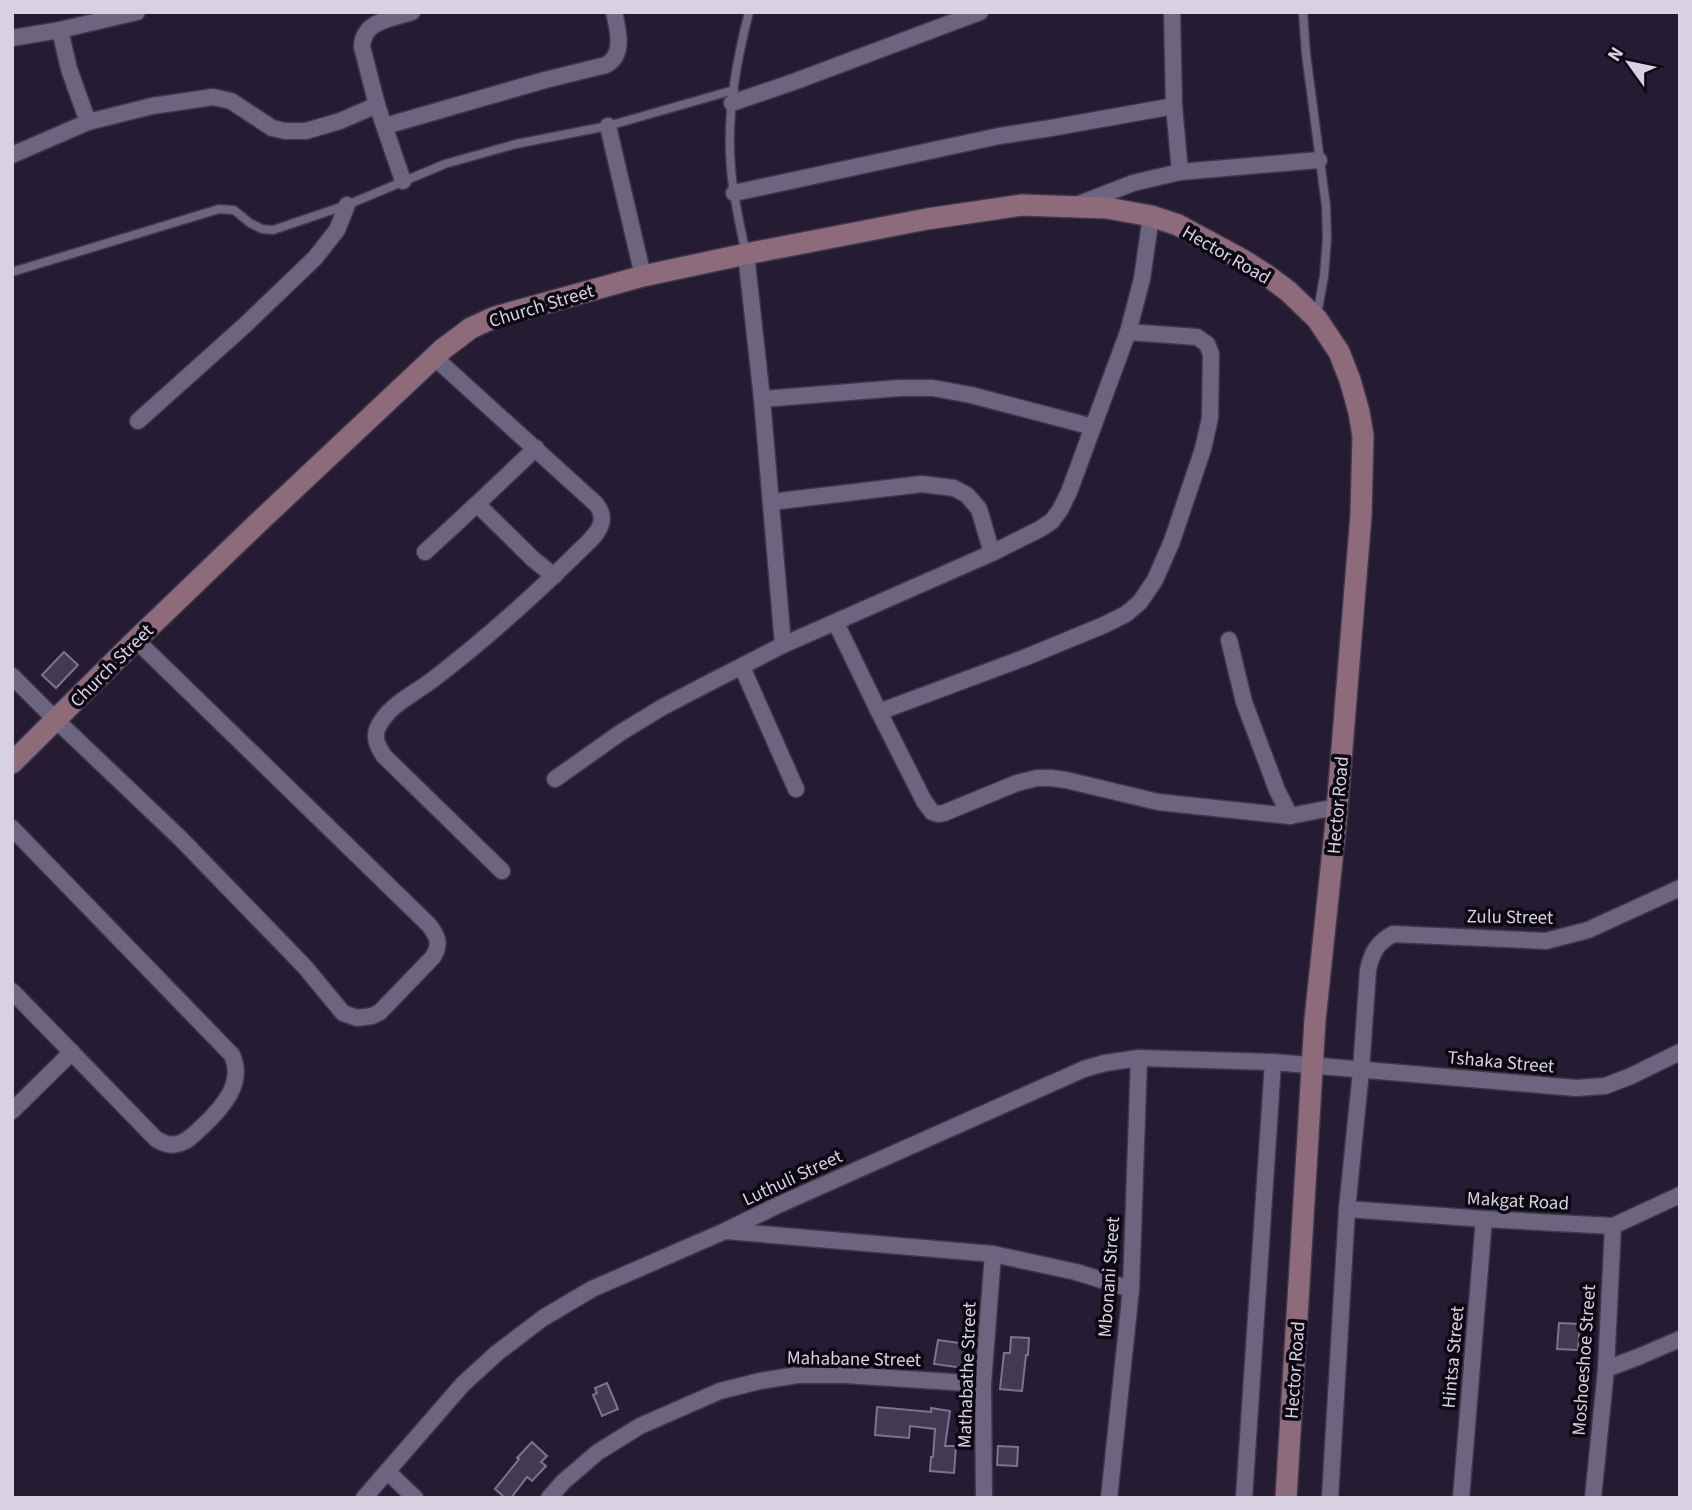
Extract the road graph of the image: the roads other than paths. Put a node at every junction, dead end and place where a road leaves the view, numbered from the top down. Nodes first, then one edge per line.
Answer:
1 (137, 12) edge
2 (412, 12) edge
3 (614, 12) edge
4 (749, 12) edge
5 (980, 12) edge
6 (1172, 12) edge
7 (1303, 12) edge
8 (60, 30) junction
9 (12, 38) edge
10 (733, 97) junction
11 (377, 105) junction
12 (1174, 106) junction
13 (88, 122) junction
14 (384, 126) junction
15 (608, 126) junction
16 (12, 155) edge
17 (1319, 160) junction
18 (1180, 172) junction
19 (403, 181) junction
20 (734, 192) junction
21 (347, 205) junction
22 (1073, 206) junction
23 (1151, 216) junction
24 (746, 254) junction
25 (12, 272) edge
26 (643, 276) junction
27 (1317, 319) junction
28 (1128, 332) junction
29 (434, 357) junction
30 (762, 399) junction
31 (138, 421) dead end
32 (1093, 427) junction
33 (536, 448) junction
34 (771, 502) junction
35 (477, 504) junction
36 (425, 552) dead end
37 (992, 553) junction
38 (554, 576) junction
39 (836, 623) junction
40 (136, 640) junction
41 (1229, 640) dead end
42 (783, 645) junction
43 (742, 667) junction
44 (12, 676) edge
45 (879, 712) junction
46 (56, 720) junction
47 (12, 763) edge
48 (555, 779) dead end
49 (796, 789) dead end
50 (1336, 807) junction
51 (1290, 816) junction
52 (12, 828) edge
53 (502, 871) dead end
54 (1680, 888) edge
55 (12, 991) edge
56 (72, 1052) junction
57 (1680, 1052) edge
58 (1139, 1058) junction
59 (1273, 1062) junction
60 (1312, 1066) junction
61 (1361, 1071) junction
62 (12, 1111) edge
63 (1680, 1195) edge
64 (1347, 1209) junction
65 (1485, 1219) junction
66 (1613, 1226) junction
67 (725, 1231) junction
68 (993, 1254) junction
69 (1131, 1289) junction
70 (1680, 1339) edge
71 (1606, 1369) junction
72 (984, 1384) junction
73 (388, 1472) junction
74 (365, 1498) edge
75 (415, 1498) edge
76 (549, 1498) edge
77 (984, 1498) edge
78 (1109, 1498) edge
79 (1244, 1498) edge
80 (1286, 1498) edge
81 (1330, 1498) edge
82 (1461, 1498) edge
83 (1593, 1498) edge

1 - 8 street
2 - 11 street
3 - 14 street
4 - 10 lane
5 - 10 street
6 - 12 street
7 - 17 lane
8 - 9 street
8 - 13 street
10 - 15 lane
10 - 20 lane
11 - 13 street
11 - 14 street
12 - 18 street
12 - 20 street
13 - 16 street
14 - 19 street
15 - 19 lane
15 - 26 street
17 - 18 street
17 - 27 lane
18 - 22 street
19 - 21 lane
20 - 24 lane
21 - 25 lane
21 - 31 street
22 - 23 street, Church Street
22 - 24 street, Church Street
23 - 27 street, Hector Road
23 - 28 street
24 - 26 street, Church Street
24 - 30 street
26 - 29 street, Church Street
27 - 50 street, Hector Road
28 - 32 street
28 - 45 street
29 - 33 street
29 - 40 street, Church Street
30 - 32 street
30 - 34 street
32 - 37 street
33 - 35 street
33 - 38 street
34 - 37 street
34 - 42 street
35 - 36 street
35 - 38 street
37 - 39 street
38 - 53 street
39 - 42 street
39 - 45 street
40 - 46 street, Church Street
40 - 46 street
41 - 51 street
42 - 43 street
43 - 48 street
43 - 49 street
44 - 46 street
45 - 51 street
46 - 47 street, Church Street
50 - 51 street
50 - 60 street, Hector Road
52 - 56 street
54 - 61 street, Zulu Street
55 - 56 street
56 - 62 street
57 - 61 street, Tshaka Street
58 - 59 street, Luthuli Street
58 - 67 street, Luthuli Street
58 - 69 street, Mbonani Street
59 - 60 street, Luthuli Street
59 - 79 street
60 - 61 street, Tshaka Street
60 - 80 street, Hector Road
61 - 64 street
63 - 66 street, Makgat Road
64 - 65 street, Makgat Road
64 - 81 street
65 - 66 street, Makgat Road
65 - 82 street, Hintsa Street
66 - 71 street, Moshoeshoe Street
67 - 68 street
67 - 73 street, Luthuli Street
68 - 69 street
68 - 72 street, Mathabathe Street
69 - 78 street, Mbonani Street
70 - 71 street
71 - 83 street, Moshoeshoe Street
72 - 76 street, Mahabane Street
72 - 77 street, Mathabathe Street
73 - 74 street, Luthuli Street
73 - 75 street

